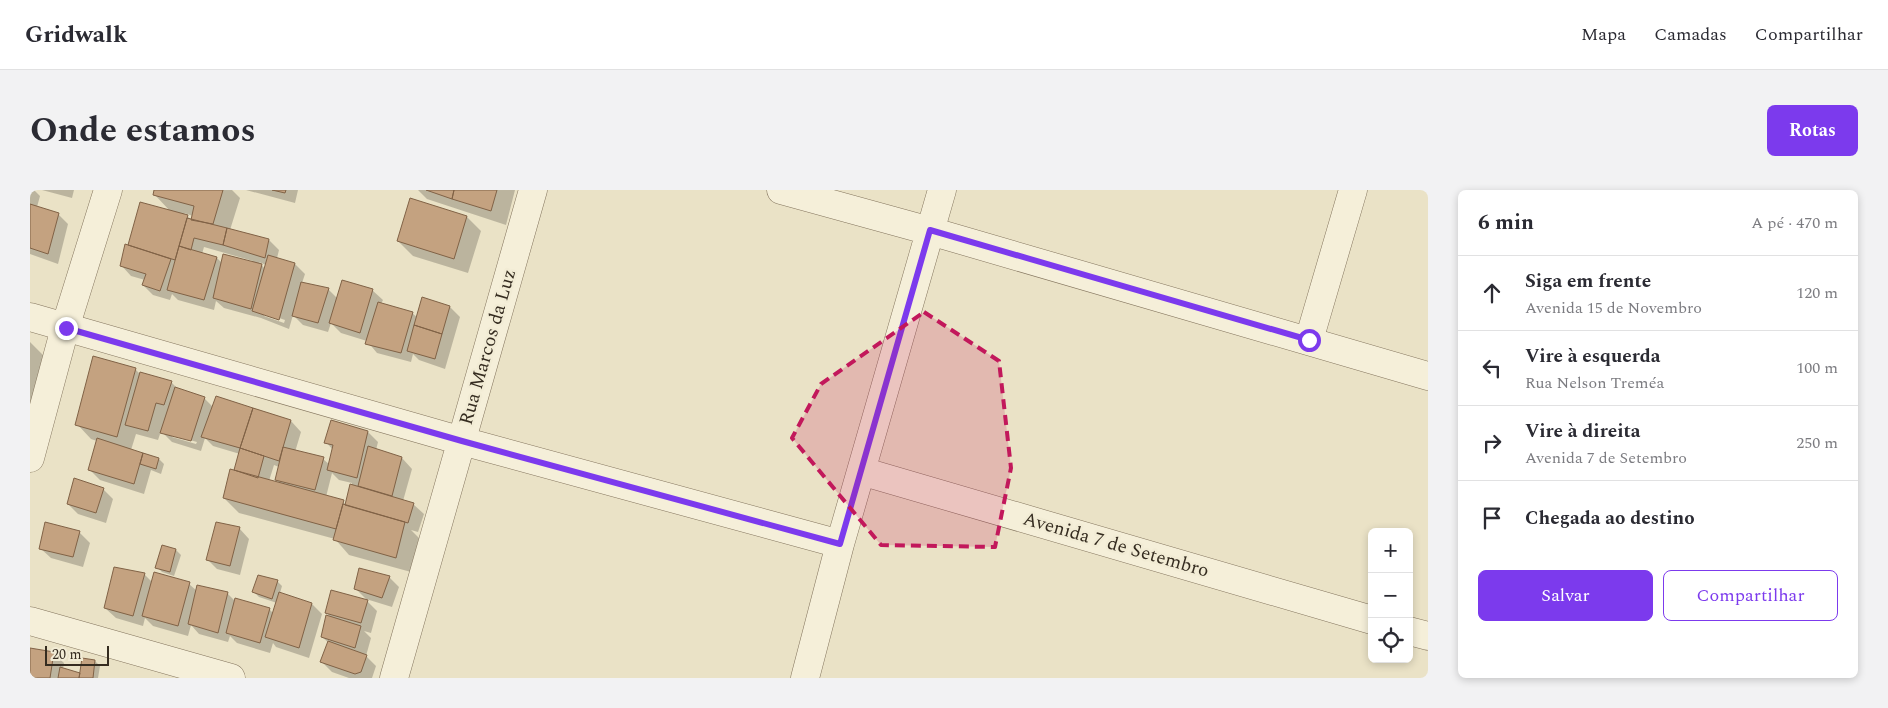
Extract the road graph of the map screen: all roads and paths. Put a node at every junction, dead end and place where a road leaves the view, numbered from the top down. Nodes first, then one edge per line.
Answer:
1 (108, 190) edge
2 (533, 190) edge
3 (781, 190) edge
4 (942, 190) edge
5 (1354, 190) edge
6 (930, 230) junction
7 (30, 317) edge
8 (66, 328) junction
9 (1309, 340) junction
10 (1428, 376) edge
11 (462, 441) junction
12 (30, 458) edge
13 (861, 471) junction
14 (840, 544) junction
15 (1368, 619) edge
16 (30, 621) edge
17 (1413, 632) edge
18 (1428, 636) edge
19 (231, 678) edge
20 (394, 678) edge
21 (805, 678) edge

1 - 8 street
2 - 11 street, Rua Marcos da Luz
3 - 6 street
4 - 6 street
5 - 9 street
6 - 9 street
6 - 13 street
7 - 8 street
8 - 11 street
8 - 12 street
9 - 10 street
11 - 14 street
11 - 20 street, Rua Marcos da Luz
13 - 14 street
13 - 15 street, Avenida 7 de Setembro
14 - 21 street
16 - 19 street
17 - 18 street

